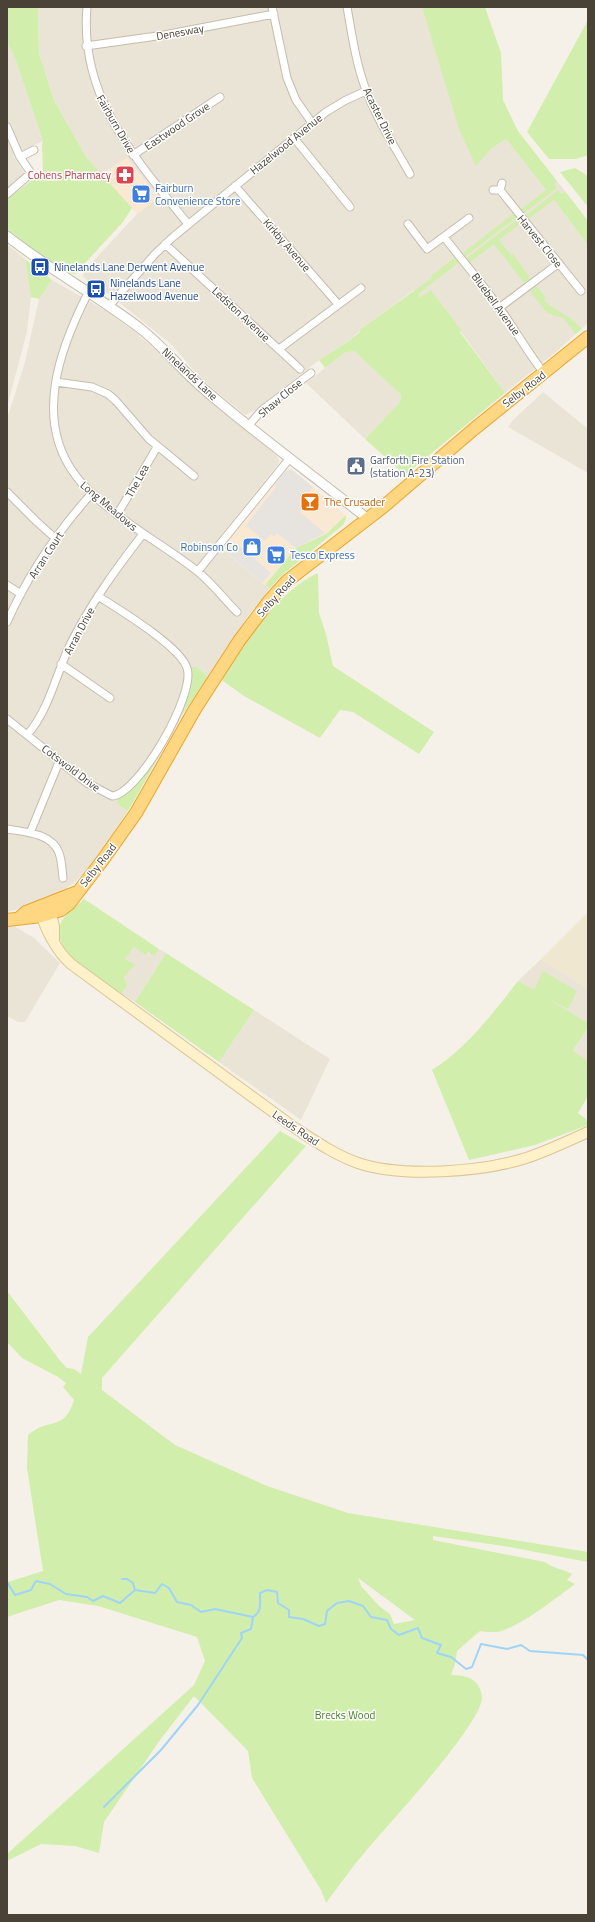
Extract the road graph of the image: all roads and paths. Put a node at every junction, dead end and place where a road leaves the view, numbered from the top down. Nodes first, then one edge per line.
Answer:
1 (86, 7) edge
2 (347, 7) edge
3 (273, 11) edge
4 (86, 46) junction
5 (366, 91) junction
6 (220, 97) dead end
7 (312, 123) junction
8 (7, 128) edge
9 (294, 138) junction
10 (34, 150) dead end
11 (133, 155) junction
12 (20, 157) junction
13 (410, 174) dead end
14 (235, 186) junction
15 (498, 187) dead end
16 (7, 194) edge
17 (350, 207) dead end
18 (469, 218) dead end
19 (188, 224) junction
20 (408, 224) dead end
21 (7, 236) edge
22 (444, 237) junction
23 (165, 244) junction
24 (559, 263) junction
25 (360, 288) dead end
26 (581, 291) dead end
27 (88, 293) junction
28 (338, 304) junction
29 (109, 306) junction
30 (500, 308) junction
31 (588, 337) edge
32 (279, 349) junction
33 (300, 369) dead end
34 (311, 373) dead end
35 (544, 374) junction
36 (56, 382) junction
37 (250, 425) junction
38 (156, 447) junction
39 (290, 458) junction
40 (194, 476) dead end
41 (7, 492) edge
42 (92, 493) junction
43 (117, 515) junction
44 (368, 519) junction
45 (143, 534) junction
46 (56, 538) junction
47 (198, 571) junction
48 (7, 585) edge
49 (21, 594) junction
50 (98, 596) junction
51 (237, 612) dead end
52 (7, 622) edge
53 (61, 664) junction
54 (110, 698) dead end
55 (7, 719) edge
56 (27, 735) junction
57 (59, 762) junction
58 (7, 829) edge
59 (30, 833) junction
60 (64, 878) dead end
61 (45, 910) junction
62 (13, 919) edge
63 (588, 1132) edge

1 - 4 street, Fairburn Drive
2 - 5 street, Acaster Drive
3 - 4 street, Denesway
3 - 7 street
4 - 11 street, Fairburn Drive
5 - 7 street, Hazelwood Avenue
5 - 13 street, Acaster Drive
6 - 11 street, Eastwood Grove
7 - 9 street, Hazelwood Avenue
8 - 12 street
9 - 14 street, Hazelwood Avenue
9 - 17 street
10 - 12 street
11 - 19 street, Fairburn Drive
12 - 16 street
14 - 19 street, Hazelwood Avenue
14 - 28 street, Kirkby Avenue
15 - 24 street, Harvest Close
18 - 22 street
19 - 23 street, Hazelwood Avenue
20 - 22 street
21 - 27 street, Ninelands Lane
22 - 30 street, Bluebell Avenue
23 - 29 street, Hazelwood Avenue
23 - 32 street, Ledston Avenue
24 - 26 street, Harvest Close
24 - 30 street
25 - 28 street
27 - 29 street, Ninelands Lane
27 - 36 street, Long Meadows
28 - 32 street
29 - 37 street, Ninelands Lane
30 - 35 street, Bluebell Avenue
31 - 35 highway, Selby Road
32 - 33 street, Ledston Avenue
34 - 37 street, Shaw Close
35 - 44 highway, Selby Road
36 - 38 street
36 - 42 street, Long Meadows
37 - 39 street, Ninelands Lane
38 - 40 street
38 - 43 street, The Lea
39 - 44 street, Ninelands Lane
39 - 47 street
41 - 46 street
42 - 43 street, Long Meadows
42 - 46 street, Arran Court
43 - 45 street, Long Meadows
44 - 61 highway, Selby Road
45 - 47 street, Long Meadows
45 - 50 street, Arran Drive
46 - 49 street, Arran Court
47 - 51 street, Long Meadows
48 - 49 street
49 - 52 street, Arran Court
50 - 53 street, Arran Drive
50 - 57 street, Cotswold Drive
53 - 54 street
53 - 56 street, Arran Drive
55 - 56 street, Cotswold Drive
56 - 57 street, Cotswold Drive
57 - 59 street
58 - 59 street
59 - 60 street
61 - 62 highway, Selby Road
61 - 63 main road, Leeds Road

